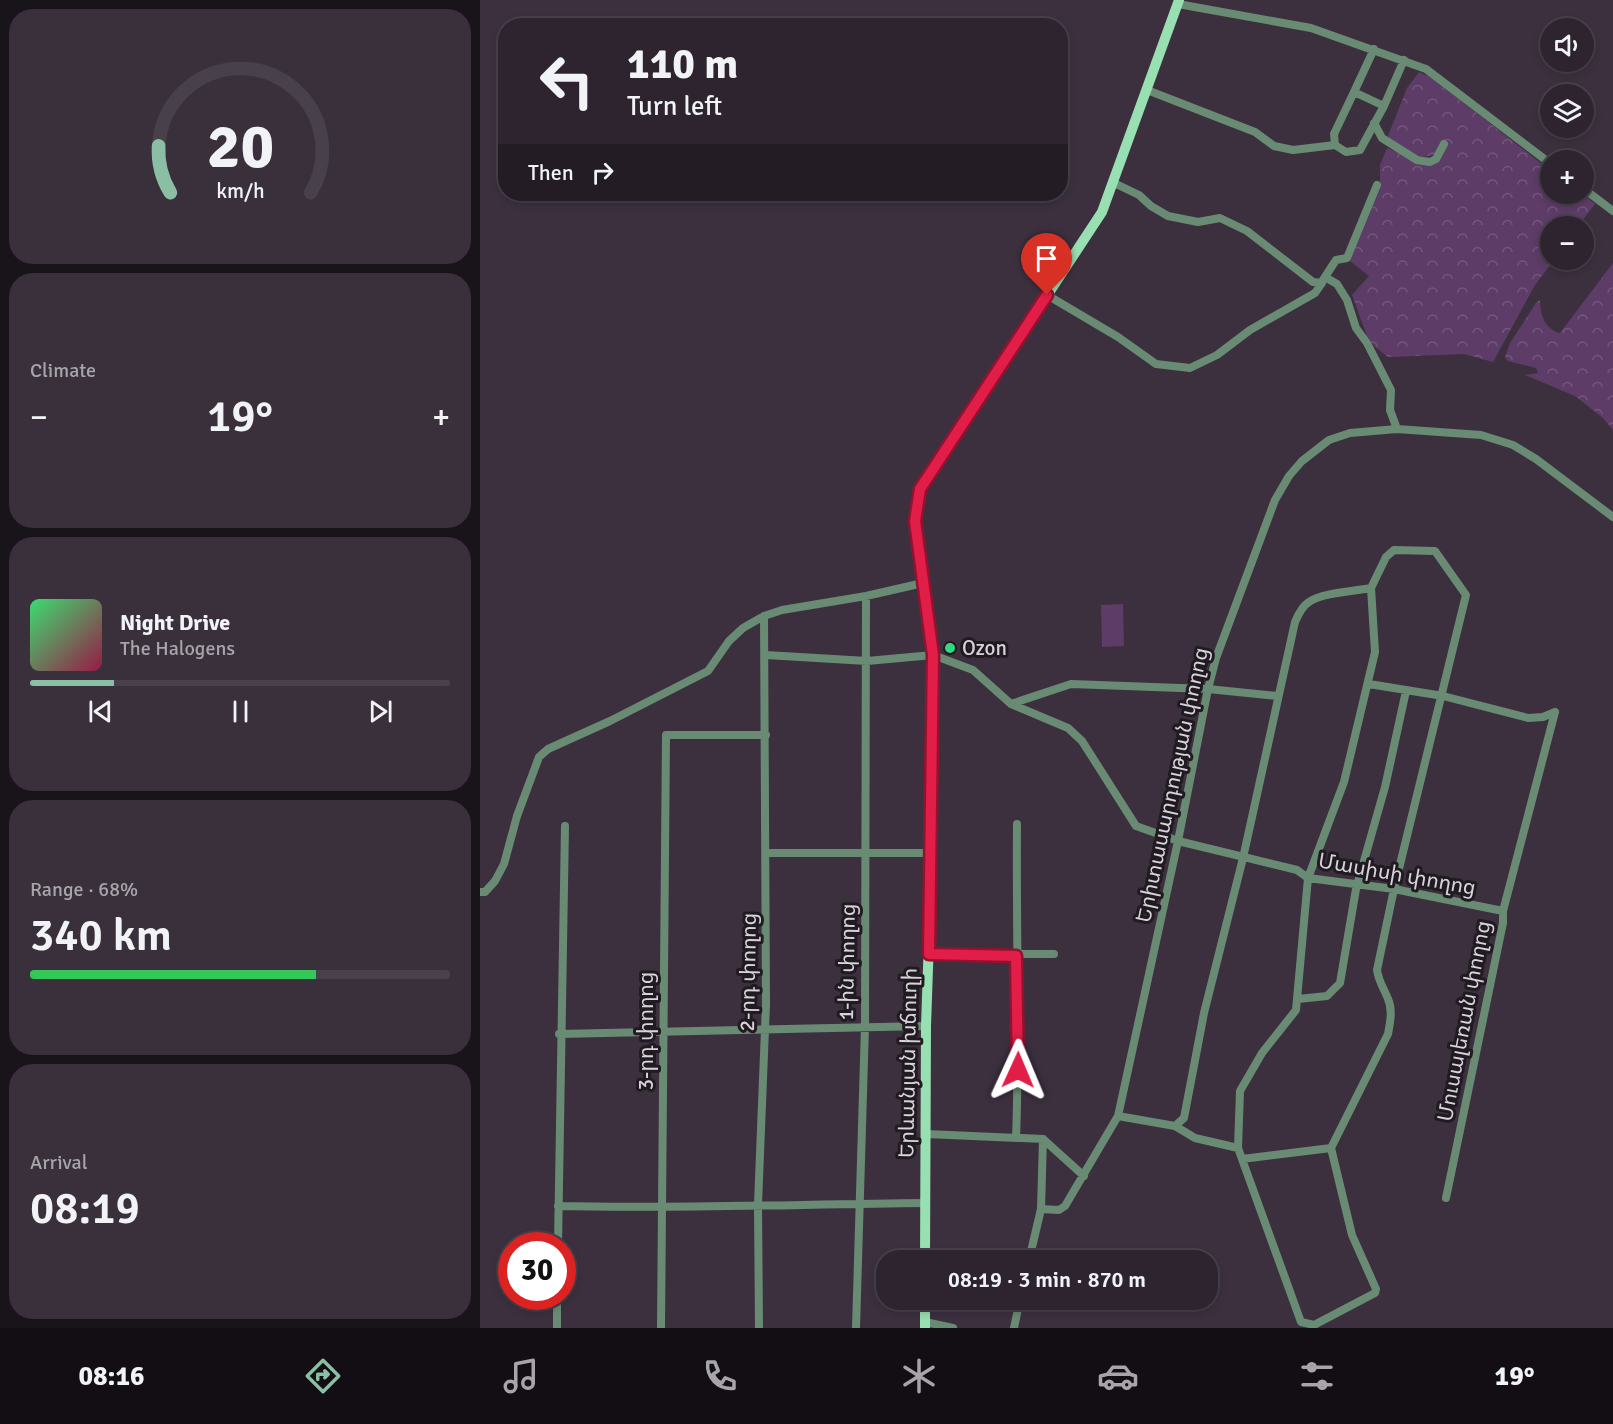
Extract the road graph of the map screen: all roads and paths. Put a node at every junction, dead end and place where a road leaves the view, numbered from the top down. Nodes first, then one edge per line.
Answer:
1 (1179, 2) edge
2 (1374, 49) junction
3 (1404, 60) junction
4 (1147, 90) junction
5 (1354, 92) junction
6 (1384, 106) junction
7 (1374, 123) junction
8 (1444, 144) dead end
9 (1335, 145) junction
10 (1540, 156) edge
11 (1114, 183) junction
12 (1377, 185) dead end
13 (1594, 197) edge
14 (1613, 211) edge
15 (1323, 280) junction
16 (1047, 295) junction
17 (1397, 429) junction
18 (1613, 517) edge
19 (923, 583) junction
20 (1371, 588) junction
21 (866, 596) junction
22 (764, 616) junction
23 (766, 655) junction
24 (933, 655) junction
25 (867, 661) junction
26 (1370, 684) junction
27 (1208, 689) junction
28 (1406, 691) junction
29 (1278, 696) junction
30 (1443, 696) junction
31 (1011, 704) junction
32 (766, 735) junction
33 (1017, 824) dead end
34 (565, 826) dead end
35 (1178, 842) junction
36 (866, 852) junction
37 (765, 853) junction
38 (932, 853) junction
39 (1243, 858) junction
40 (1308, 878) junction
41 (1359, 884) junction
42 (1394, 889) junction
43 (480, 892) edge
44 (1503, 912) junction
45 (929, 954) junction
46 (1054, 954) dead end
47 (1016, 956) junction
48 (1298, 999) junction
49 (865, 1026) junction
50 (926, 1026) junction
51 (765, 1029) junction
52 (664, 1031) junction
53 (559, 1034) junction
54 (1118, 1116) junction
55 (1175, 1126) junction
56 (926, 1134) junction
57 (1016, 1138) junction
58 (1043, 1139) junction
59 (1238, 1148) junction
60 (1331, 1148) junction
61 (1242, 1159) junction
62 (1084, 1176) junction
63 (1446, 1198) dead end
64 (860, 1203) junction
65 (926, 1203) junction
66 (758, 1204) junction
67 (558, 1206) junction
68 (662, 1209) junction
69 (1041, 1209) junction
70 (558, 1232) edge
71 (925, 1250) edge
72 (1031, 1250) edge
73 (557, 1310) edge
74 (1018, 1310) edge
75 (925, 1325) edge
76 (557, 1328) edge
77 (660, 1328) edge
78 (759, 1328) edge
79 (856, 1328) edge
80 (953, 1328) edge
81 (1014, 1328) edge

1 - 2 street
1 - 4 main road, Երևանյան խճուղի
2 - 3 street
2 - 5 street
3 - 6 street
3 - 10 street
4 - 9 street
4 - 11 main road, Երևանյան խճուղի
5 - 6 street
5 - 9 street
6 - 7 street
7 - 8 street
7 - 9 street
11 - 15 street
11 - 16 main road, Երևանյան խճուղի
12 - 15 street
13 - 14 street
15 - 16 street
15 - 17 street
16 - 19 main road, Երևանյան խճուղի
17 - 18 street, Երիտասարդության փողոց
17 - 27 street, Երիտասարդության փողոց
19 - 21 street
19 - 24 main road, Երևանյան խճուղի
20 - 26 street
20 - 29 street
20 - 30 street
21 - 22 street
21 - 25 street, 1-ին փողոց
22 - 23 street, 2-րդ փողոց
22 - 43 street
23 - 25 street
23 - 32 street, 2-րդ փողոց
24 - 25 street
24 - 31 street, Մասիսի փողոց
24 - 38 main road, Երևանյան խճուղի
25 - 36 street, 1-ին փողոց
26 - 28 street
26 - 40 street
27 - 29 street
27 - 31 street
27 - 35 street, Երիտասարդության փողոց
28 - 30 street
28 - 41 street
29 - 39 street
30 - 42 street
30 - 44 street, Մուսալեռան փողոց
31 - 35 street, Մասիսի փողոց
32 - 37 street, 2-րդ փողոց
32 - 52 street, 3-րդ փողոց
33 - 47 street
34 - 53 street
35 - 39 street, Մասիսի փողոց
35 - 54 street, Երիտասարդության փողոց
36 - 37 street
36 - 38 street
36 - 49 street, 1-ին փողոց
37 - 51 street, 2-րդ փողոց
38 - 45 main road, Երևանյան խճուղի
39 - 40 street, Մասիսի փողոց
39 - 55 street
40 - 41 street, Մասիսի փողոց
40 - 48 street
41 - 42 street, Մասիսի փողոց
41 - 48 street
42 - 44 street, Մասիսի փողոց
42 - 60 street
44 - 63 street, Մուսալեռան փողոց
45 - 47 street
45 - 50 main road, Երևանյան խճուղի
46 - 47 street
47 - 57 street
48 - 59 street
49 - 50 street
49 - 51 street
49 - 64 street, 1-ին փողոց
50 - 56 main road, Երևանյան խճուղի
51 - 52 street
51 - 66 street, 2-րդ փողոց
52 - 53 street
52 - 68 street, 3-րդ փողոց
53 - 67 street
54 - 55 street
54 - 62 street, Երիտասարդության փողոց
55 - 59 street
56 - 57 street
56 - 65 main road, Երևանյան խճուղի
57 - 58 street
58 - 62 street
58 - 69 street
59 - 61 street
60 - 61 street
60 - 61 street
62 - 69 street, Երիտասարդության փողոց
64 - 65 street
64 - 66 street
64 - 79 street, 1-ին փողոց
65 - 71 main road, Երևանյան խճուղի
66 - 68 street
66 - 78 street, 2-րդ փողոց
67 - 68 street
67 - 70 street
68 - 77 street, 3-րդ փողոց
69 - 72 street
73 - 76 street
74 - 81 street
75 - 80 street

